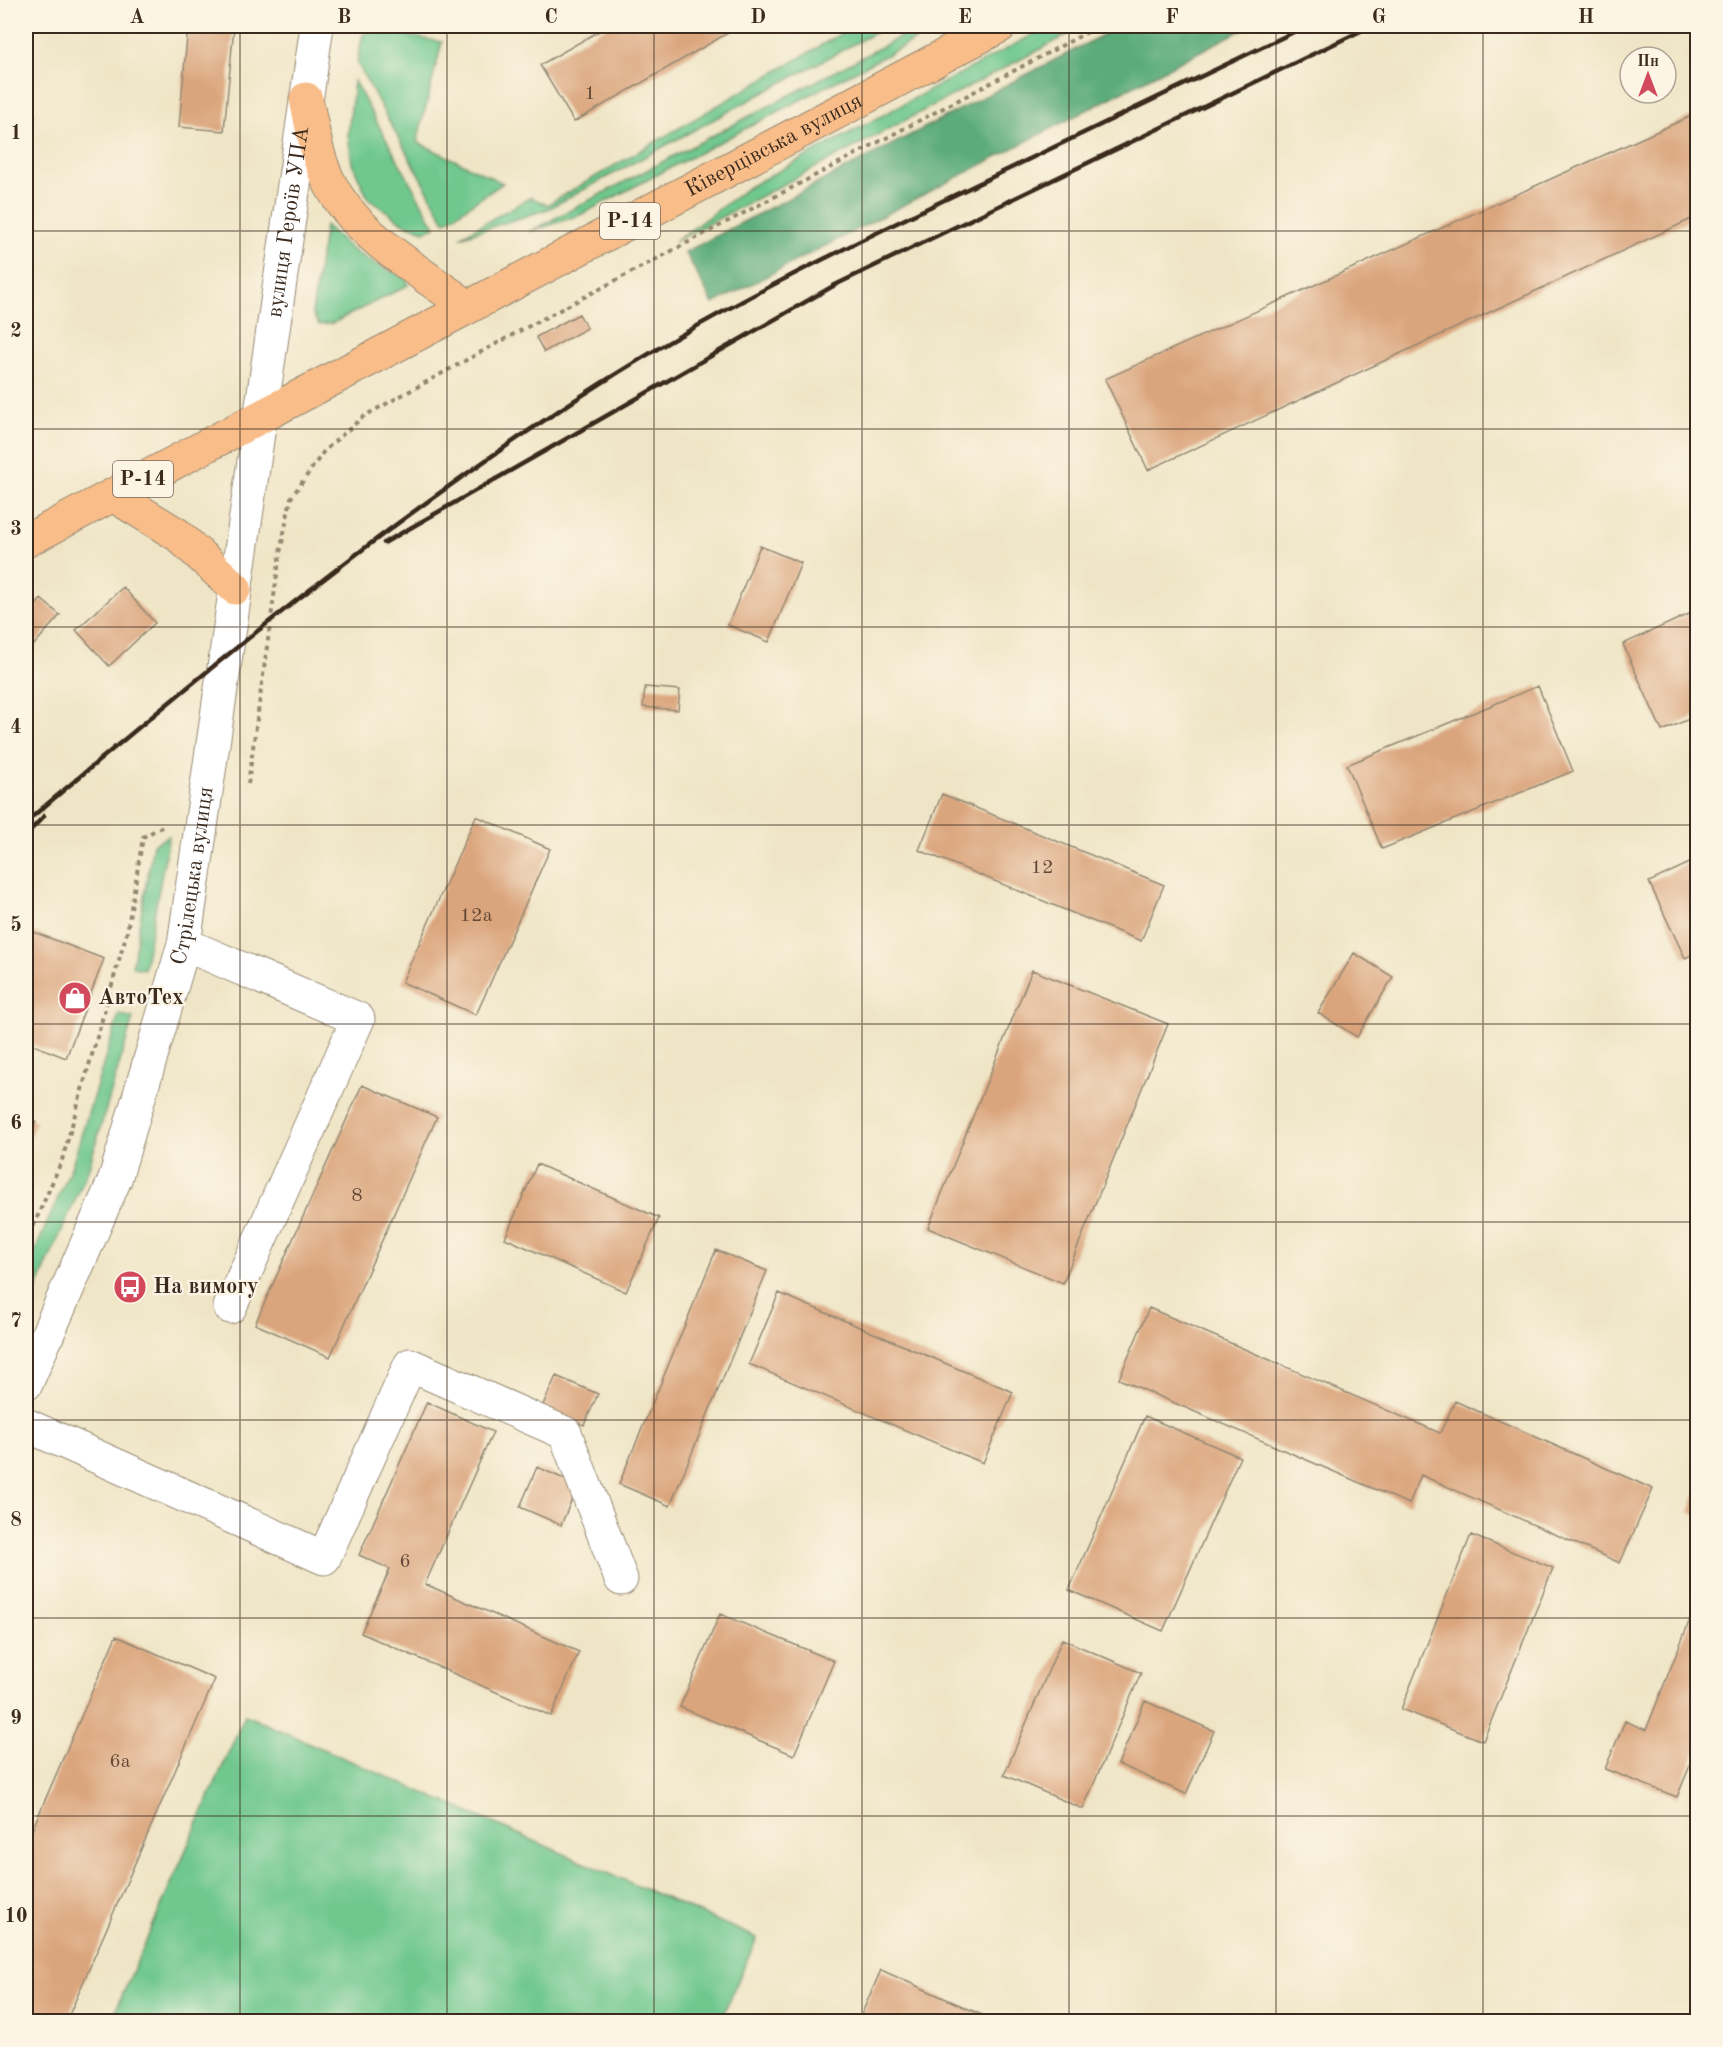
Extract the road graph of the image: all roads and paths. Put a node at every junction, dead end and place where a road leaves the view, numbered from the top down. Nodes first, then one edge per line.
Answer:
1 (317, 26) edge
2 (1000, 26) edge
3 (1099, 26) edge
4 (306, 99) junction
5 (468, 307) junction
6 (260, 416) junction
7 (113, 495) junction
8 (26, 541) edge
9 (235, 588) junction
10 (248, 784) dead end
11 (203, 806) junction
12 (184, 944) junction
13 (26, 1243) edge
14 (230, 1307) dead end
15 (26, 1384) edge
16 (26, 1425) edge
17 (621, 1579) dead end

1 - 4 street, вулиця Героїв УПА
2 - 5 main road, Ківерцівська вулиця / Р-14
3 - 10 path
4 - 5 main road
4 - 6 street, вулиця Героїв УПА
5 - 6 main road, Ківерцівська вулиця / Р-14
6 - 7 main road, Р-14
6 - 9 street, Стрілецька вулиця
7 - 8 main road, Р-14
7 - 9 main road
9 - 11 street, Стрілецька вулиця
11 - 12 street, Стрілецька вулиця
11 - 13 path
12 - 14 street
12 - 15 street, Стрілецька вулиця
16 - 17 street

